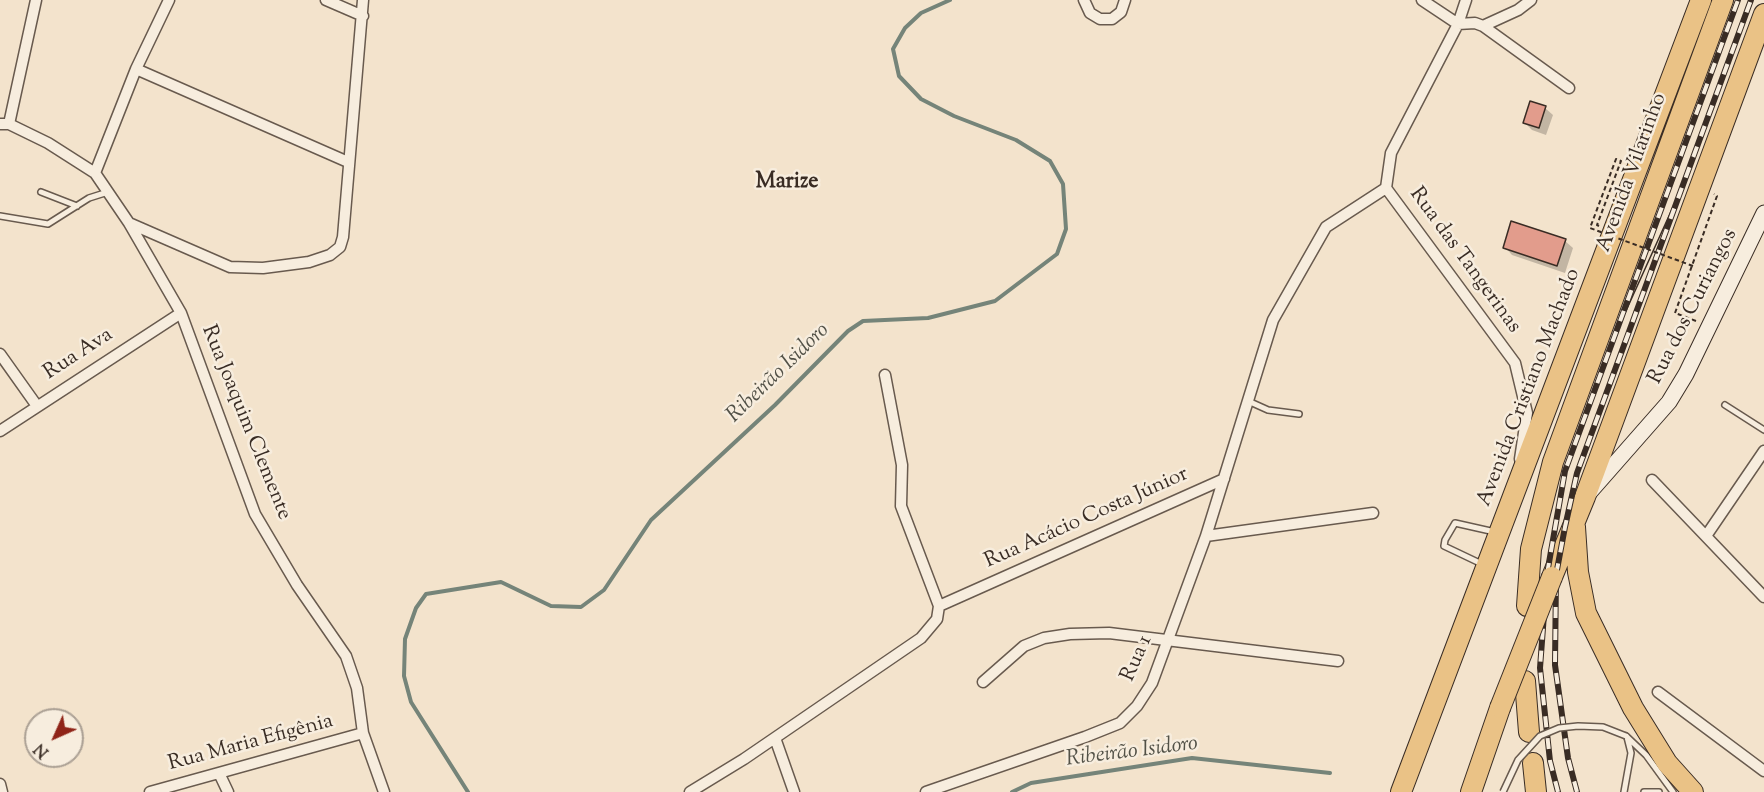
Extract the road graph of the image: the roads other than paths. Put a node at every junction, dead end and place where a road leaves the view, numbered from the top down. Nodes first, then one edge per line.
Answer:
1 (36, 0) edge
2 (169, 0) edge
3 (326, 0) edge
4 (363, 0) edge
5 (1084, 0) edge
6 (1125, 0) edge
7 (1422, 0) edge
8 (1530, 0) edge
9 (1701, 0) edge
10 (1723, 0) edge
11 (1463, 2) edge
12 (1764, 14) edge
13 (363, 16) junction
14 (1458, 24) junction
15 (1479, 24) junction
16 (136, 69) junction
17 (1569, 88) dead end
18 (4, 124) edge
19 (348, 162) junction
20 (95, 173) junction
21 (1386, 188) junction
22 (41, 192) dead end
23 (110, 192) junction
24 (77, 206) junction
25 (1764, 213) edge
26 (0, 216) edge
27 (129, 223) junction
28 (181, 313) junction
29 (0, 354) edge
30 (885, 375) dead end
31 (1248, 401) junction
32 (1725, 405) dead end
33 (37, 406) junction
34 (1299, 414) dead end
35 (1764, 430) edge
36 (0, 432) edge
37 (1764, 451) edge
38 (1224, 479) junction
39 (1652, 480) dead end
40 (1514, 497) junction
41 (1585, 497) junction
42 (1373, 513) dead end
43 (1575, 521) junction
44 (1500, 533) junction
45 (1206, 536) junction
46 (1706, 536) junction
47 (1487, 566) junction
48 (1764, 597) edge
49 (939, 606) junction
50 (1527, 606) dead end
51 (1168, 640) junction
52 (1338, 661) dead end
53 (1525, 681) dead end
54 (983, 682) dead end
55 (1658, 692) dead end
56 (1528, 732) dead end
57 (363, 733) junction
58 (1626, 736) junction
59 (775, 738) junction
60 (1533, 764) dead end
61 (1764, 771) edge
62 (219, 773) junction
63 (0, 784) edge
64 (2, 792) edge
65 (150, 792) edge
66 (228, 792) edge
67 (384, 792) edge
68 (690, 792) edge
69 (794, 792) edge
70 (926, 792) edge
71 (1401, 792) edge
72 (1471, 792) edge
73 (1503, 792) edge
74 (1536, 792) edge
75 (1623, 792) edge
76 (1644, 792) edge
77 (1659, 792) edge
78 (1673, 792) edge
79 (1693, 792) edge

1 - 18 street
2 - 16 street
3 - 13 street
4 - 13 street
5 - 6 street
7 - 14 street
8 - 15 street
9 - 40 highway, Avenida Cristiano Machado
10 - 50 highway, Avenida Vilarinho
11 - 14 street
11 - 15 street
12 - 41 highway
13 - 19 street
14 - 15 street
14 - 21 street
15 - 17 street
16 - 19 street
16 - 20 street
18 - 20 street, Rua Joaquim Clemente
19 - 27 street
20 - 23 street, Rua Joaquim Clemente
21 - 31 street
21 - 40 street, Rua das Tangerinas
22 - 24 lane
23 - 24 lane
23 - 27 street, Rua Joaquim Clemente
24 - 26 lane
25 - 41 street, Rua dos Curiangos
27 - 28 street, Rua Joaquim Clemente
28 - 33 street, Rua Ava
28 - 57 street, Rua Joaquim Clemente
29 - 33 street
30 - 49 street
31 - 34 lane
31 - 38 street
32 - 35 lane
33 - 36 street, Rua Ava
37 - 46 street
38 - 45 street, Rua 1
38 - 49 street, Rua Acácio Costa Júnior
39 - 46 street
40 - 44 highway, Avenida Cristiano Machado
41 - 43 highway
42 - 45 street
43 - 72 highway, bridge
43 - 79 highway
44 - 47 highway, Avenida Cristiano Machado
44 - 47 lane
45 - 51 street, Rua 1
46 - 48 street
47 - 71 highway, Avenida Cristiano Machado
49 - 59 street
51 - 52 street
51 - 54 street
51 - 70 street, Rua 1
53 - 56 highway
55 - 61 street
57 - 62 street, Rua Maria Efigênia
57 - 67 street, Rua Joaquim Clemente
58 - 73 lane, bridge
58 - 75 lane
58 - 78 lane
59 - 68 street
59 - 69 street
60 - 74 highway
62 - 65 street, Rua Maria Efigênia
62 - 66 street
63 - 64 street
76 - 77 lane

